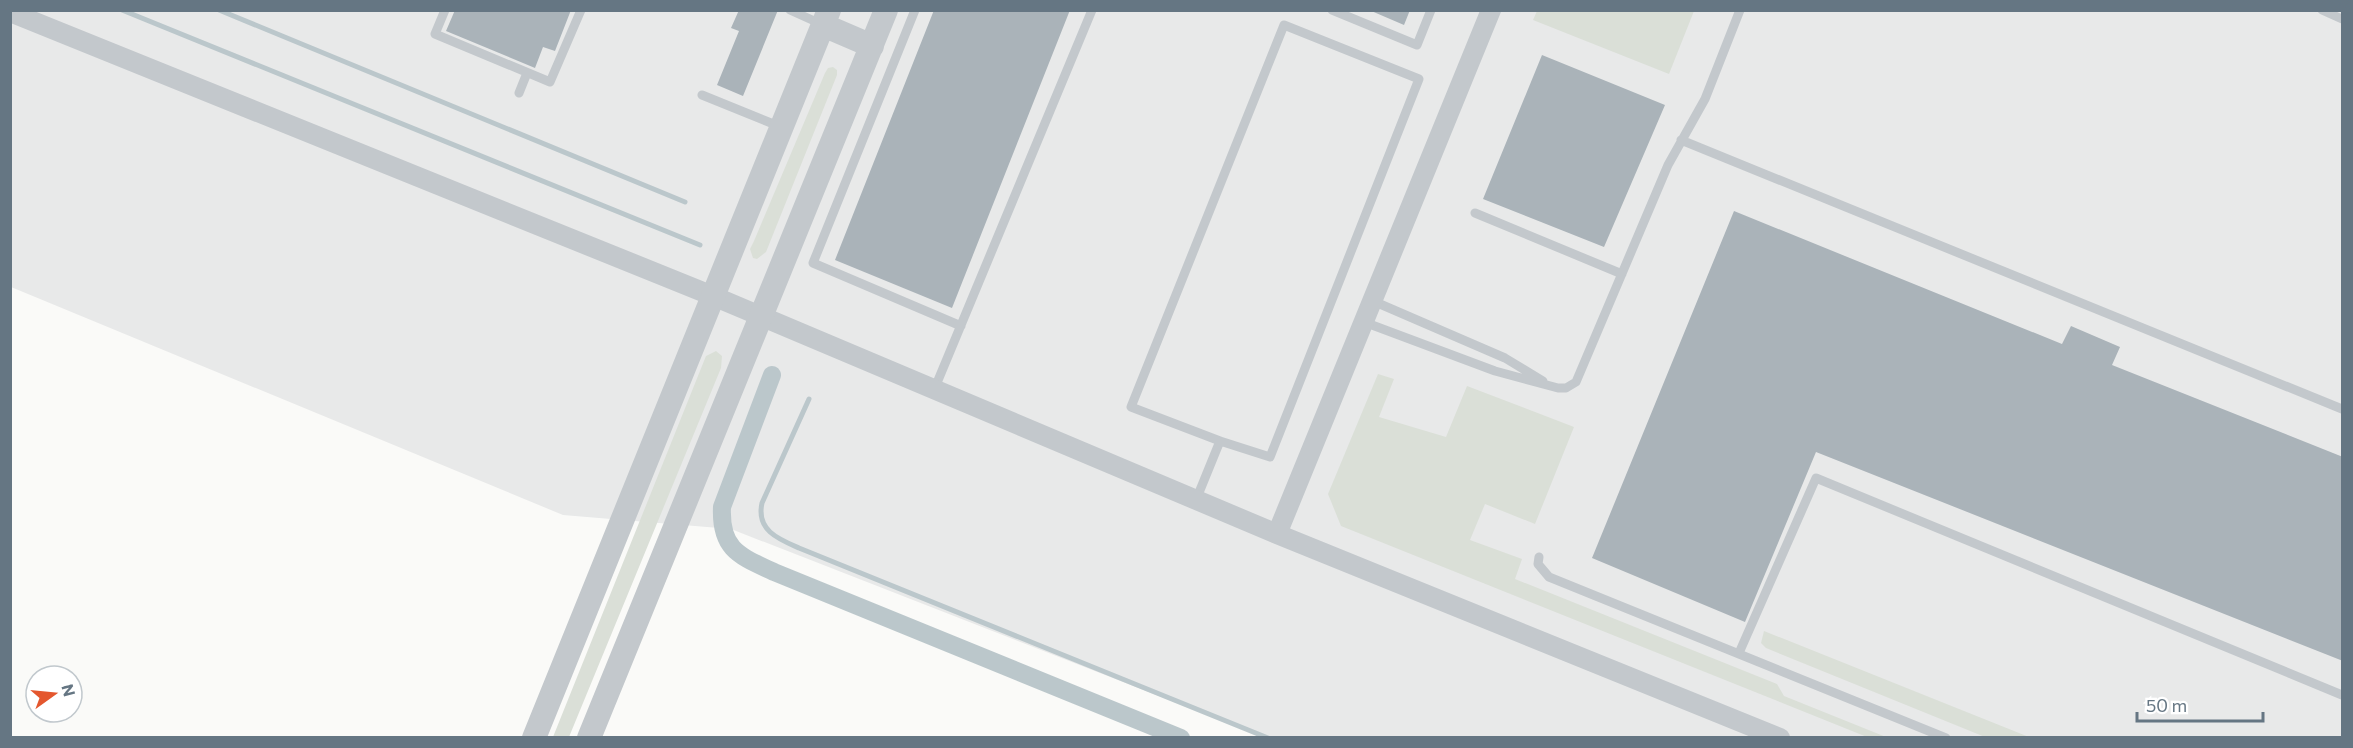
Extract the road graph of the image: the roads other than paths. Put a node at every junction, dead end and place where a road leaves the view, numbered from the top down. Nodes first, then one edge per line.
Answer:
1 (445, 10) edge
2 (581, 10) edge
3 (790, 10) edge
4 (886, 10) edge
5 (915, 10) edge
6 (1092, 10) edge
7 (1332, 10) edge
8 (1431, 10) edge
9 (1491, 10) edge
10 (1740, 10) edge
11 (2322, 10) edge
12 (10, 12) edge
13 (826, 18) edge
14 (2343, 19) edge
15 (872, 46) junction
16 (527, 73) junction
17 (519, 93) dead end
18 (702, 95) dead end
19 (782, 128) junction
20 (1681, 140) junction
21 (1475, 213) dead end
22 (1622, 274) junction
23 (713, 297) junction
24 (1373, 301) junction
25 (762, 318) junction
26 (1364, 322) junction
27 (961, 326) junction
28 (1553, 386) junction
29 (934, 390) junction
30 (2343, 409) edge
31 (1220, 441) junction
32 (1196, 500) junction
33 (1277, 534) junction
34 (1539, 557) dead end
35 (1739, 653) junction
36 (2343, 695) edge
37 (534, 738) edge
38 (589, 738) edge
39 (1780, 738) edge
40 (1946, 738) edge

1 - 16 lane
2 - 16 lane
3 - 13 lane
4 - 15 street
5 - 27 lane
6 - 27 lane
7 - 8 lane
9 - 24 street
10 - 20 lane
11 - 14 lane
12 - 23 street
13 - 15 street
13 - 19 street
15 - 25 street
16 - 17 lane
18 - 19 lane
19 - 23 street
20 - 22 lane
20 - 30 lane
21 - 22 lane
22 - 28 lane
23 - 25 street
23 - 37 street
24 - 26 street
24 - 28 lane
25 - 29 street
25 - 38 street
26 - 28 lane
26 - 33 street
27 - 29 lane
29 - 32 street
31 - 31 lane
31 - 32 lane
32 - 33 street
33 - 39 street
34 - 35 lane
35 - 36 lane
35 - 40 lane

